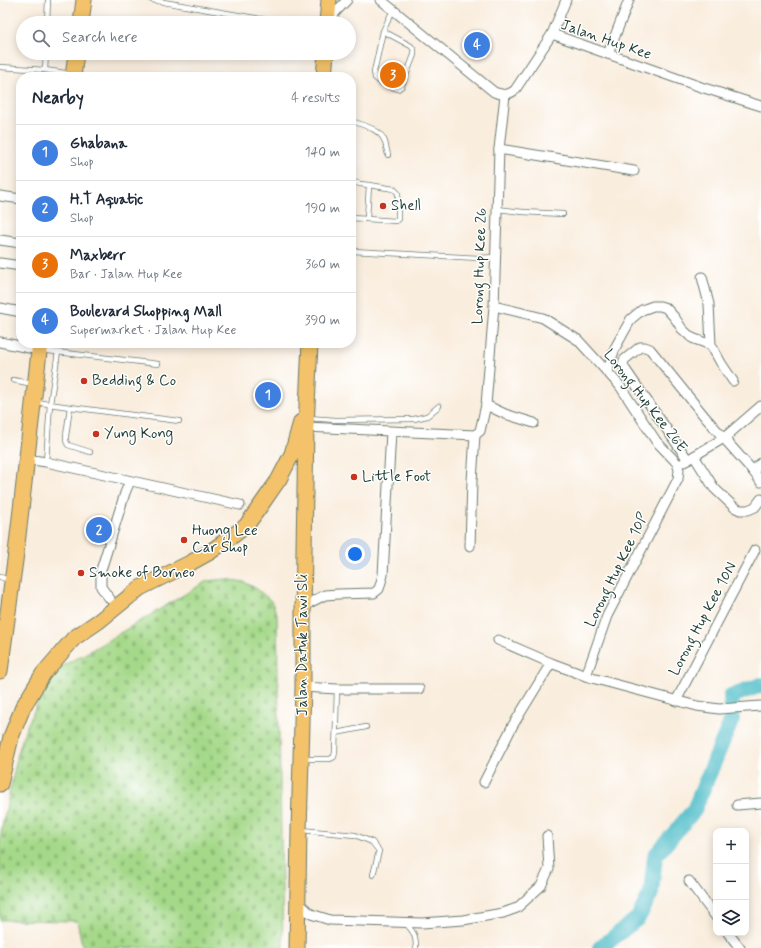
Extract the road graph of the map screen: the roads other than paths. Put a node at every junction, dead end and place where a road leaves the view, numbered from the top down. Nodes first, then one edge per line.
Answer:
1 (48, 0) edge
2 (84, 0) edge
3 (152, 0) edge
4 (329, 0) edge
5 (347, 0) edge
6 (381, 0) edge
7 (566, 0) edge
8 (629, 0) edge
9 (393, 10) junction
10 (47, 16) edge
11 (82, 16) edge
12 (243, 16) edge
13 (328, 16) edge
14 (333, 16) edge
15 (383, 31) junction
16 (552, 34) junction
17 (608, 54) junction
18 (46, 60) edge
19 (75, 60) edge
20 (325, 60) edge
21 (0, 66) edge
22 (45, 70) junction
23 (56, 72) edge
24 (73, 72) edge
25 (324, 72) edge
26 (505, 95) junction
27 (761, 106) edge
28 (356, 123) edge
29 (499, 149) junction
30 (388, 155) dead end
31 (634, 171) dead end
32 (356, 183) edge
33 (369, 185) junction
34 (0, 196) edge
35 (16, 198) edge
36 (496, 209) junction
37 (563, 214) dead end
38 (356, 218) edge
39 (367, 219) junction
40 (0, 240) edge
41 (16, 242) edge
42 (356, 251) edge
43 (495, 257) junction
44 (0, 262) edge
45 (16, 265) edge
46 (702, 277) dead end
47 (494, 306) junction
48 (0, 308) edge
49 (16, 311) edge
50 (0, 342) edge
51 (16, 344) edge
52 (711, 345) junction
53 (40, 348) edge
54 (46, 348) edge
55 (310, 348) edge
56 (58, 352) junction
57 (158, 364) dead end
58 (607, 372) junction
59 (631, 378) junction
60 (13, 380) dead end
61 (733, 381) dead end
62 (35, 384) junction
63 (620, 386) junction
64 (308, 396) junction
65 (33, 402) junction
66 (50, 404) junction
67 (486, 405) junction
68 (439, 406) dead end
69 (761, 406) edge
70 (70, 407) junction
71 (179, 421) dead end
72 (306, 422) junction
73 (534, 423) dead end
74 (391, 432) junction
75 (476, 435) junction
76 (724, 438) junction
77 (90, 452) dead end
78 (691, 458) junction
79 (26, 459) junction
80 (46, 462) junction
81 (761, 463) edge
82 (678, 466) junction
83 (753, 471) junction
84 (678, 479) joint
85 (130, 481) junction
86 (761, 482) edge
87 (761, 499) edge
88 (240, 505) dead end
89 (470, 546) dead end
90 (755, 550) dead end
91 (6, 579) edge
92 (140, 588) junction
93 (110, 599) joint
94 (303, 613) junction
95 (498, 640) dead end
96 (2, 650) edge
97 (551, 663) junction
98 (0, 671) edge
99 (586, 676) junction
100 (303, 687) junction
101 (336, 689) junction
102 (419, 689) dead end
103 (676, 701) junction
104 (761, 706) edge
105 (366, 727) dead end
106 (336, 733) junction
107 (301, 759) junction
108 (484, 782) dead end
109 (0, 784) edge
110 (761, 803) edge
111 (737, 805) dead end
112 (299, 830) junction
113 (547, 836) dead end
114 (373, 875) dead end
115 (689, 881) dead end
116 (298, 902) junction
117 (713, 912) edge
118 (404, 922) junction
119 (730, 936) edge
120 (297, 948) edge
121 (416, 948) edge
122 (740, 948) edge

1 - 10 lane
2 - 11 highway
3 - 12 lane
4 - 13 highway
5 - 14 street
6 - 9 street
7 - 16 street
8 - 17 street
9 - 15 lane
9 - 26 street
15 - 15 lane
16 - 17 street, Jalan Hup Kee
16 - 26 street, Jalan Hup Kee
17 - 27 street, Jalan Hup Kee
18 - 22 lane
19 - 24 highway
20 - 25 highway
21 - 22 lane
22 - 23 lane
26 - 29 street, Lorong Hup Kee 26
28 - 30 lane
29 - 31 street
29 - 36 street, Lorong Hup Kee 26
32 - 33 lane
33 - 39 lane
33 - 39 lane
34 - 35 street
36 - 37 lane
36 - 43 street, Lorong Hup Kee 26
38 - 39 lane
40 - 41 street
42 - 43 lane
43 - 47 street, Lorong Hup Kee 26
44 - 45 street
46 - 52 street
47 - 58 street, Lorong Hup Kee 26E
47 - 67 street, Lorong Hup Kee 26
48 - 49 street
50 - 51 street
52 - 58 street
52 - 61 street
53 - 62 highway
54 - 56 lane
55 - 64 highway, Jalan Datuk Tawi Sli
56 - 57 lane
56 - 66 lane
58 - 63 street, Lorong Hup Kee 26E
59 - 63 street
59 - 76 street
59 - 78 street
60 - 62 lane
62 - 65 highway
63 - 82 street, Lorong Hup Kee 26E
64 - 72 highway, Jalan Datuk Tawi Sli
64 - 92 highway
65 - 66 lane
65 - 79 highway
66 - 70 lane
66 - 80 lane
67 - 73 street
67 - 75 street, Lorong Hup Kee 26
68 - 72 lane
69 - 76 street
70 - 71 lane
70 - 77 lane
72 - 74 street
72 - 94 highway, Jalan Datuk Tawi Sli
74 - 75 street
74 - 94 street
75 - 89 street, Lorong Hup Kee 26
76 - 78 street
76 - 83 street
78 - 82 street
78 - 87 street
79 - 80 street
79 - 91 highway
80 - 85 street
81 - 83 street
82 - 84 street, Lorong Hup Kee 26E
83 - 86 street
84 - 99 street, Lorong Hup Kee 10P
85 - 88 street
85 - 93 street
90 - 103 street, Lorong Hup Kee 10N
91 - 96 highway
92 - 93 highway
92 - 109 highway
94 - 100 highway, Jalan Datuk Tawi Sli
95 - 97 street
96 - 98 highway
97 - 99 street
97 - 108 street
99 - 103 street
100 - 101 street
100 - 107 highway, Jalan Datuk Tawi Sli
101 - 102 street
101 - 106 lane
103 - 104 street
105 - 106 lane
106 - 107 lane
107 - 112 highway, Jalan Datuk Tawi Sli
110 - 111 street
112 - 114 lane
112 - 116 highway, Jalan Datuk Tawi Sli
113 - 118 street
115 - 117 street
116 - 118 street
116 - 120 highway, Jalan Datuk Tawi Sli
118 - 121 lane
119 - 122 street

